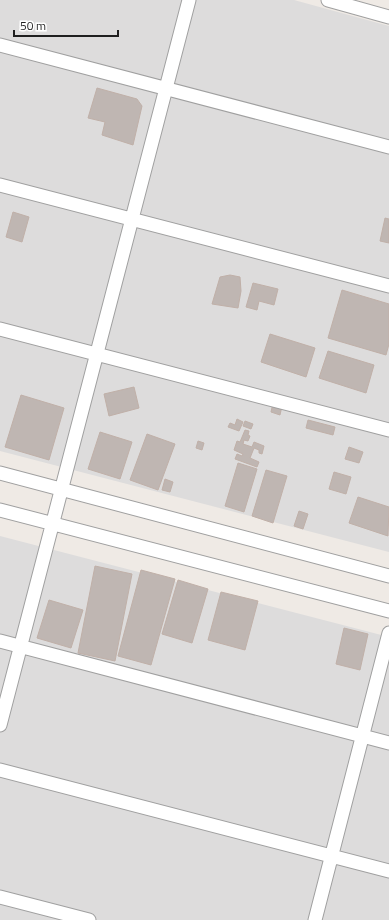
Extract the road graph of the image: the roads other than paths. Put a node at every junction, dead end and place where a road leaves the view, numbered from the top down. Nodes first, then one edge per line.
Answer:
1 (189, 0) edge
2 (328, 0) edge
3 (389, 17) edge
4 (0, 45) edge
5 (166, 88) junction
6 (389, 147) edge
7 (0, 184) edge
8 (132, 219) junction
9 (389, 286) edge
10 (0, 329) edge
11 (96, 354) junction
12 (389, 430) edge
13 (0, 473) edge
14 (62, 490) junction
15 (0, 510) edge
16 (52, 524) junction
17 (389, 576) edge
18 (389, 611) edge
19 (389, 633) edge
20 (0, 641) edge
21 (21, 646) junction
22 (0, 725) edge
23 (363, 736) junction
24 (389, 743) edge
25 (0, 770) edge
26 (332, 856) junction
27 (389, 871) edge
28 (0, 897) edge
29 (89, 920) edge
30 (314, 920) edge

1 - 5 street
2 - 3 street
4 - 5 street
5 - 6 street
5 - 8 street
7 - 8 street
8 - 9 street
8 - 11 street
10 - 11 street
11 - 12 street
11 - 14 street
13 - 14 street
14 - 16 street
14 - 17 street
15 - 16 street
16 - 18 street
16 - 21 street
19 - 23 street
20 - 21 street
21 - 22 street
21 - 23 street
23 - 24 street
23 - 26 street
25 - 26 street
26 - 27 street
26 - 30 street
28 - 29 street

